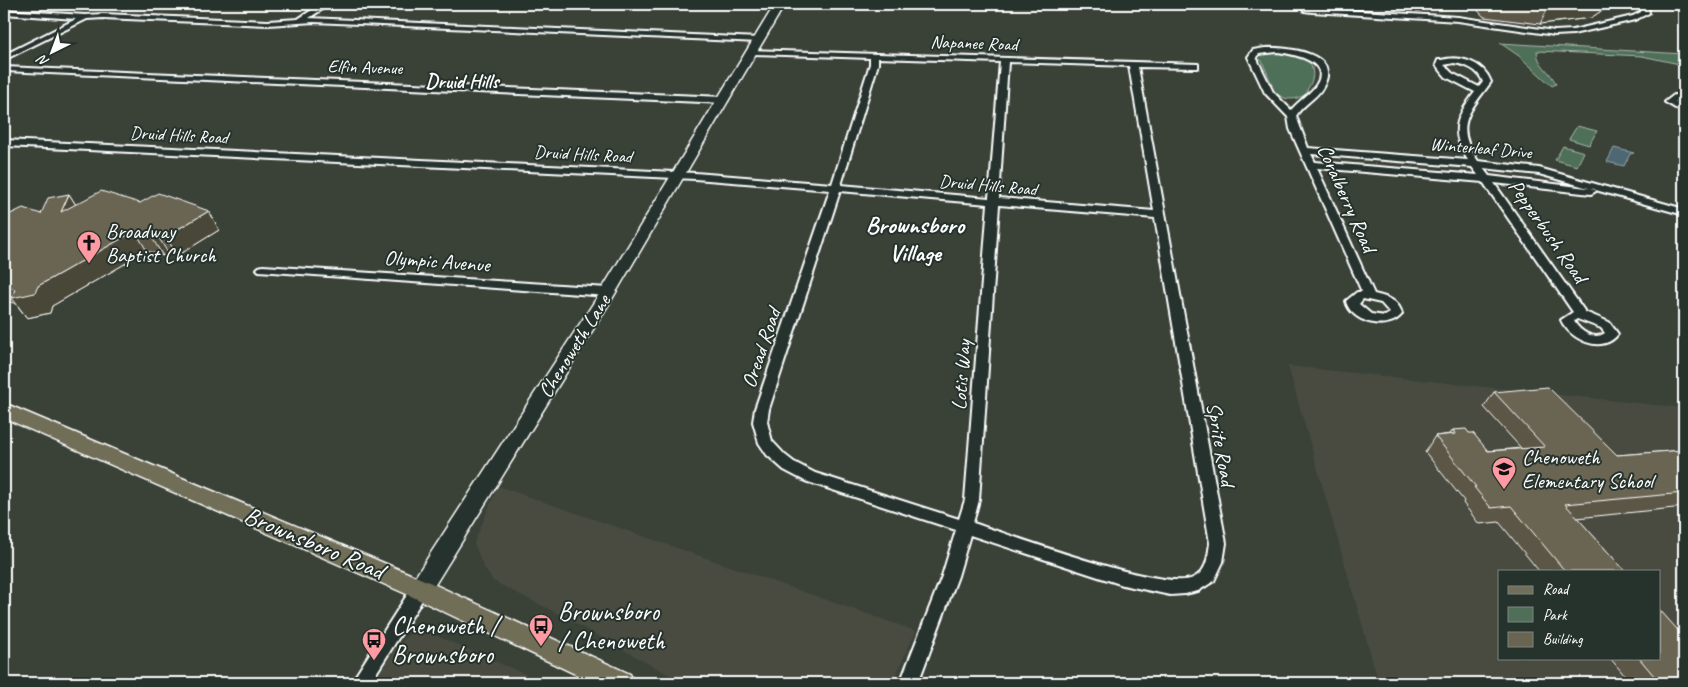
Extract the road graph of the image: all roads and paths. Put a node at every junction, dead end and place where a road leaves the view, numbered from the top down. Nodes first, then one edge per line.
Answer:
1 (326, 4) edge
2 (780, 4) edge
3 (1303, 4) edge
4 (1645, 4) edge
5 (4, 12) edge
6 (85, 17) junction
7 (299, 22) junction
8 (756, 46) junction
9 (874, 57) junction
10 (4, 58) edge
11 (1004, 60) junction
12 (1133, 64) junction
13 (1195, 66) dead end
14 (4, 69) edge
15 (1480, 91) junction
16 (1272, 97) junction
17 (1684, 99) edge
18 (724, 100) junction
19 (1303, 102) junction
20 (1684, 110) edge
21 (1292, 116) junction
22 (4, 143) edge
23 (1305, 151) junction
24 (1476, 164) junction
25 (1311, 166) junction
26 (681, 175) junction
27 (1487, 179) junction
28 (835, 188) junction
29 (994, 202) junction
30 (1650, 202) junction
31 (1684, 212) edge
32 (1160, 215) junction
33 (263, 269) dead end
34 (608, 292) junction
35 (1369, 295) dead end
36 (1581, 315) dead end
37 (4, 410) edge
38 (965, 526) junction
39 (420, 589) junction
40 (360, 683) edge
41 (621, 683) edge
42 (908, 683) edge

1 - 7 street
2 - 8 main road, Chenoweth Lane
3 - 4 street
5 - 6 street, Napanee Road
6 - 7 street, Napanee Road
6 - 10 street
7 - 8 street, Napanee Road
8 - 9 street, Napanee Road
8 - 18 main road, Chenoweth Lane
9 - 11 street, Napanee Road
9 - 28 street, Oread Road
11 - 12 street, Napanee Road
11 - 29 street, Lotis Way
12 - 13 street, Napanee Road
12 - 32 street, Sprite Road
14 - 18 street, Elfin Avenue
15 - 15 street
15 - 24 street, Pepperbush Road
16 - 19 street
16 - 19 street, Coralberry Road
16 - 21 street, Coralberry Road
17 - 20 street
18 - 26 main road, Chenoweth Lane
19 - 21 street, Coralberry Road
21 - 23 street, Coralberry Road
22 - 26 street, Druid Hills Road
23 - 24 street, Winterleaf Drive
23 - 25 street, Coralberry Road
24 - 27 street, Pepperbush Road
24 - 30 street, Winterleaf Drive
25 - 27 street, Winterleaf Drive
25 - 35 street, Coralberry Road
26 - 28 street, Druid Hills Road
26 - 34 main road, Chenoweth Lane
27 - 30 street, Winterleaf Drive
27 - 36 street, Pepperbush Road
28 - 29 street, Druid Hills Road
28 - 38 street, Oread Road
29 - 32 street, Druid Hills Road
29 - 38 street, Lotis Way
30 - 31 street, Winterleaf Drive
32 - 38 street, Sprite Road
33 - 34 street, Olympic Avenue
34 - 39 main road, Chenoweth Lane
37 - 39 main road, Brownsboro Road
38 - 42 street, Lotis Way
39 - 40 street, Chenoweth Lane
39 - 41 main road, Brownsboro Road

